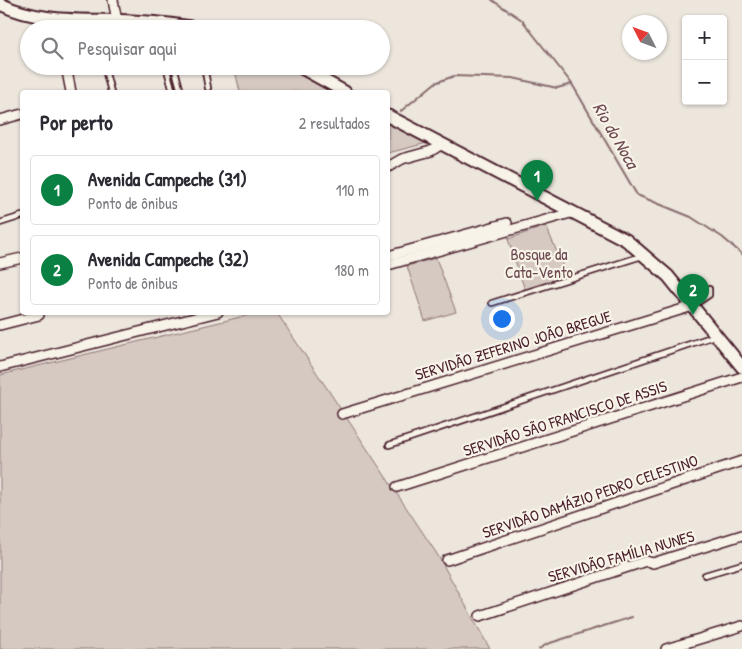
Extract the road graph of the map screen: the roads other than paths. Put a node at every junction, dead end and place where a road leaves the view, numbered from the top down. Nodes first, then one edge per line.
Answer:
1 (113, 0) edge
2 (3, 8) edge
3 (45, 20) edge
4 (121, 20) edge
5 (68, 75) edge
6 (106, 75) edge
7 (168, 75) edge
8 (176, 75) edge
9 (206, 75) edge
10 (314, 75) edge
11 (208, 88) dead end
12 (71, 90) edge
13 (110, 90) edge
14 (172, 90) edge
15 (180, 90) edge
16 (341, 90) edge
17 (20, 115) edge
18 (390, 117) edge
19 (0, 120) edge
20 (442, 144) junction
21 (390, 166) edge
22 (574, 212) junction
23 (20, 217) edge
24 (0, 222) edge
25 (507, 223) dead end
26 (390, 255) edge
27 (646, 255) junction
28 (20, 259) edge
29 (0, 264) edge
30 (390, 264) edge
31 (709, 289) dead end
32 (492, 303) dead end
33 (693, 306) junction
34 (39, 315) dead end
35 (200, 315) edge
36 (0, 324) edge
37 (717, 335) junction
38 (0, 367) edge
39 (742, 367) edge
40 (742, 377) edge
41 (342, 414) dead end
42 (389, 445) dead end
43 (742, 461) edge
44 (397, 487) dead end
45 (742, 535) edge
46 (447, 560) dead end
47 (742, 564) edge
48 (705, 575) dead end
49 (480, 616) dead end
50 (742, 626) edge
51 (666, 649) edge

1 - 4 street
2 - 3 main road
5 - 12 street
6 - 13 lane
7 - 14 lane
8 - 15 lane
9 - 11 lane
10 - 16 main road
17 - 19 street
18 - 20 main road
20 - 21 street
20 - 22 main road
22 - 27 main road
22 - 30 street
23 - 24 lane
25 - 26 street
27 - 32 lane
27 - 33 main road
28 - 29 street
31 - 33 lane
33 - 37 main road
33 - 41 street, SERVIDÃO ZEFERINO JOÃO BREGUE
34 - 36 street
35 - 38 street
37 - 39 main road
37 - 42 lane
40 - 44 street, SERVIDÃO SÃO FRANCISCO DE ASSIS
43 - 46 street, SERVIDÃO DAMÁZIO PEDRO CELESTINO
45 - 49 street, SERVIDÃO FAMÍLIA NUNES
47 - 48 lane
50 - 51 street

